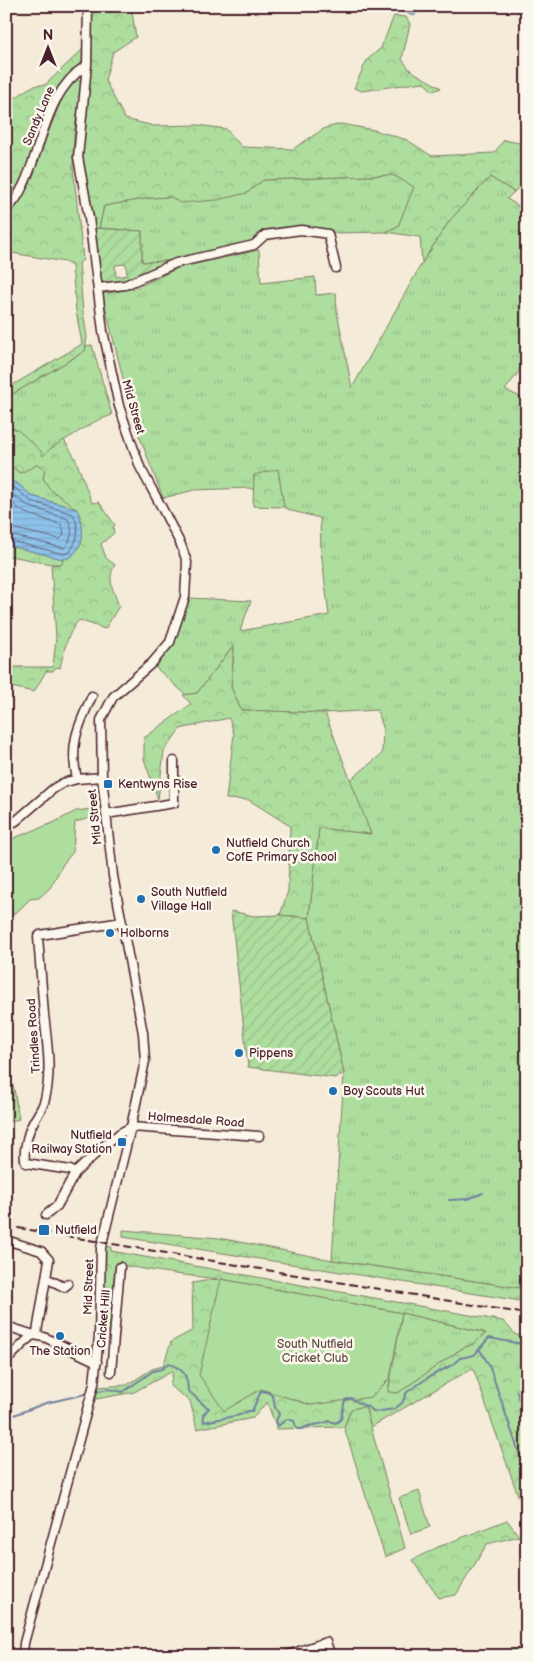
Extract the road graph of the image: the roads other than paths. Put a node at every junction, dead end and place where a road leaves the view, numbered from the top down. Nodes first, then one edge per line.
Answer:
1 (88, 6) edge
2 (87, 65) junction
3 (6, 209) edge
4 (336, 268) dead end
5 (98, 288) junction
6 (92, 696) dead end
7 (174, 761) dead end
8 (102, 777) junction
9 (77, 779) junction
10 (106, 814) junction
11 (6, 826) edge
12 (122, 922) junction
13 (132, 1127) junction
14 (259, 1136) dead end
15 (75, 1173) junction
16 (46, 1215) dead end
17 (6, 1240) edge
18 (120, 1267) dead end
19 (46, 1278) junction
20 (68, 1284) dead end
21 (6, 1326) edge
22 (34, 1335) junction
23 (98, 1336) junction
24 (114, 1341) junction
25 (6, 1361) edge
26 (97, 1362) junction
27 (111, 1372) dead end
28 (23, 1656) edge
29 (286, 1656) edge
30 (331, 1656) edge

1 - 2 street, Mid Street
2 - 3 street, Sandy Lane
2 - 5 street, Mid Street
4 - 5 street
5 - 8 street, Mid Street
6 - 9 street
7 - 10 street
8 - 9 street
8 - 10 street, Mid Street
9 - 11 street
10 - 12 street, Mid Street
12 - 13 street, Mid Street
12 - 15 street, Trindles Road
13 - 14 street, Holmesdale Road
13 - 15 street
13 - 23 street, Mid Street
15 - 16 street
17 - 19 street
18 - 24 street, Cricket Hill
19 - 20 street
19 - 22 street
21 - 22 street
22 - 25 street
22 - 26 street
23 - 24 street
23 - 26 street, Mid Street
24 - 27 street, Cricket Hill
26 - 28 street, Mid Street
29 - 30 street

